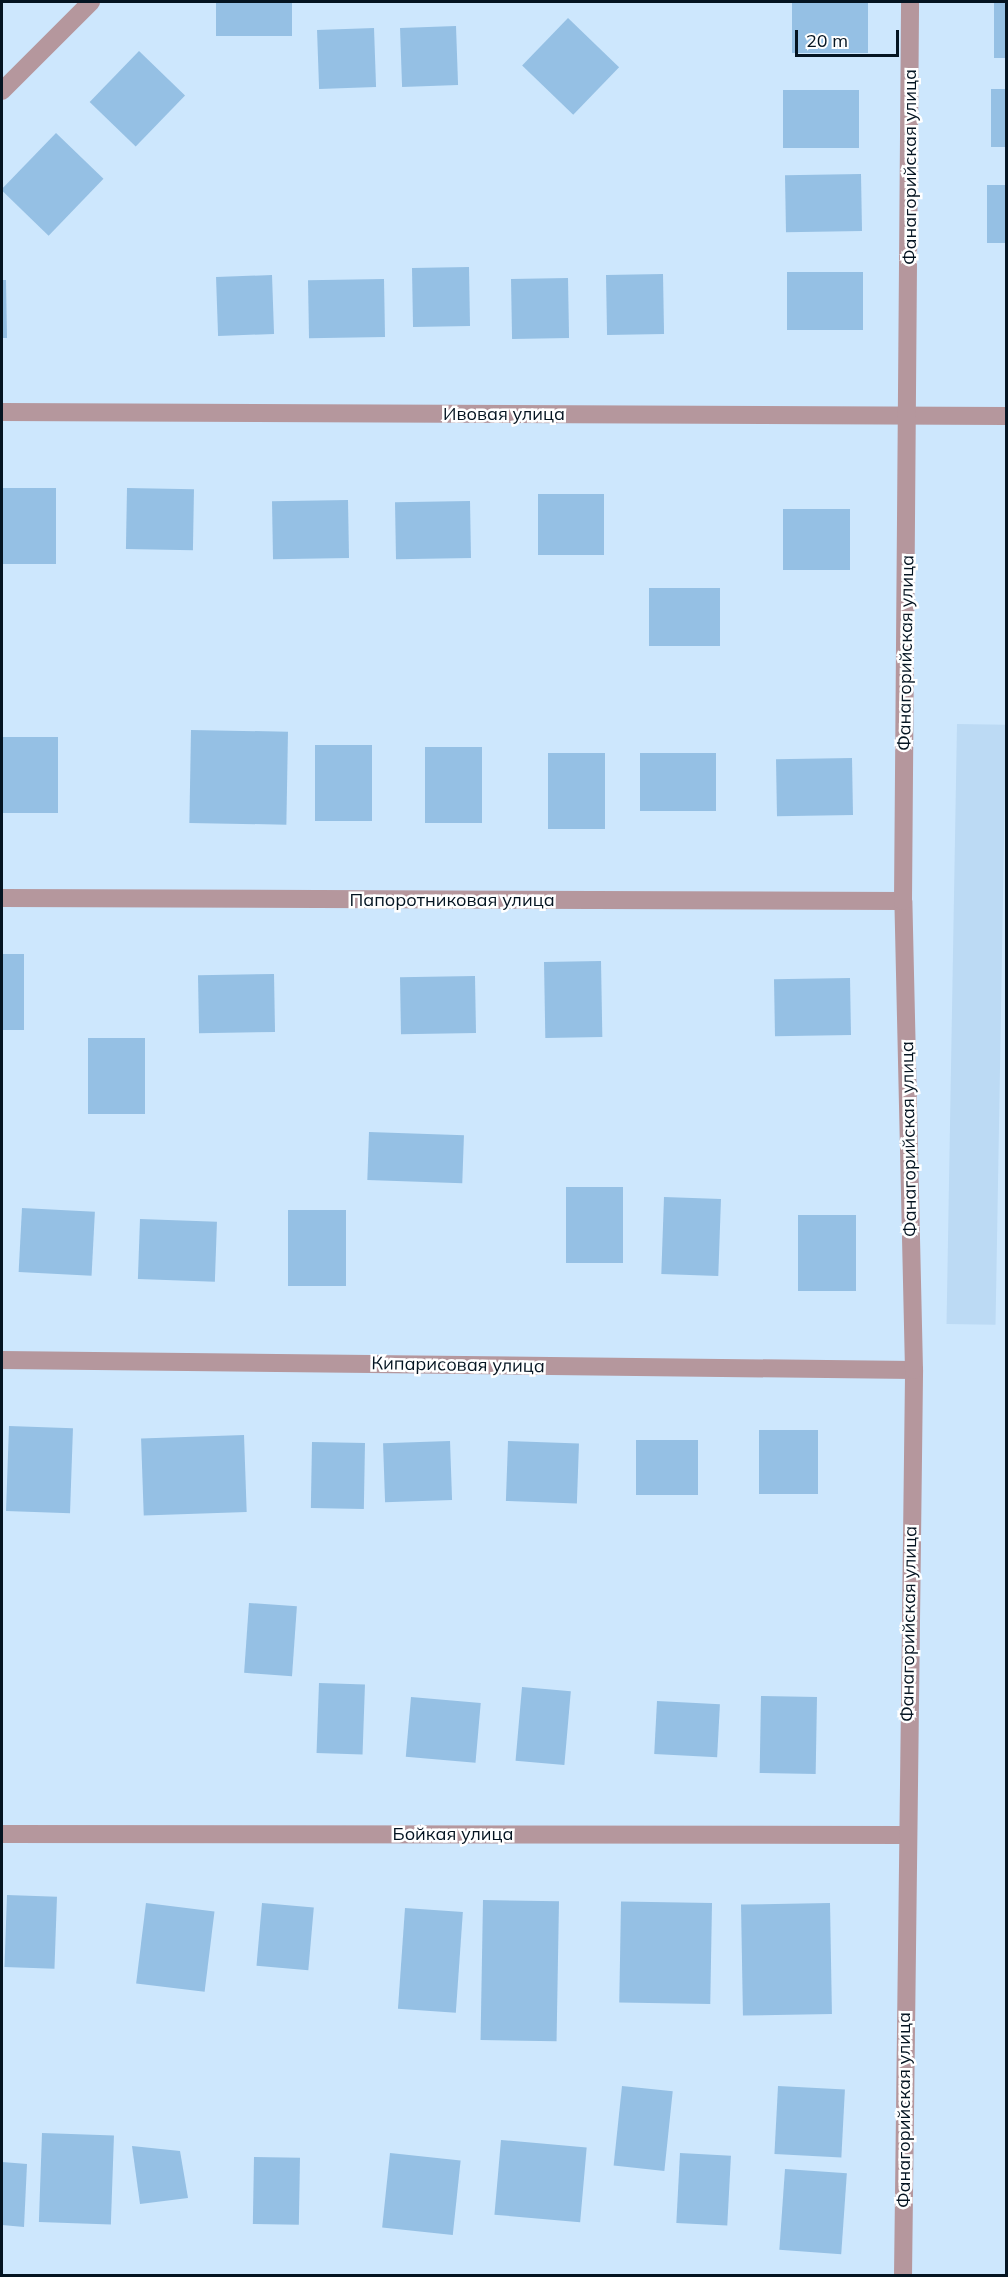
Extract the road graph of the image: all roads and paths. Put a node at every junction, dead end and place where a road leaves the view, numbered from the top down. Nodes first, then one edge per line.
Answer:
1 (91, 2) edge
2 (910, 2) edge
3 (2, 91) edge
4 (2, 412) edge
5 (909, 415) junction
6 (1006, 416) edge
7 (2, 898) edge
8 (903, 901) junction
9 (2, 1360) edge
10 (914, 1370) junction
11 (2, 1834) edge
12 (905, 1835) junction
13 (903, 2276) edge

1 - 3 street
2 - 5 street, Фанагорийская улица
4 - 5 street, Ивовая улица
5 - 6 street, Ивовая улица
5 - 8 street, Фанагорийская улица
7 - 8 street, Папоротниковая улица
8 - 10 street, Фанагорийская улица
9 - 10 street, Кипарисовая улица
10 - 12 street, Фанагорийская улица
11 - 12 street, Бойкая улица
12 - 13 street, Фанагорийская улица

